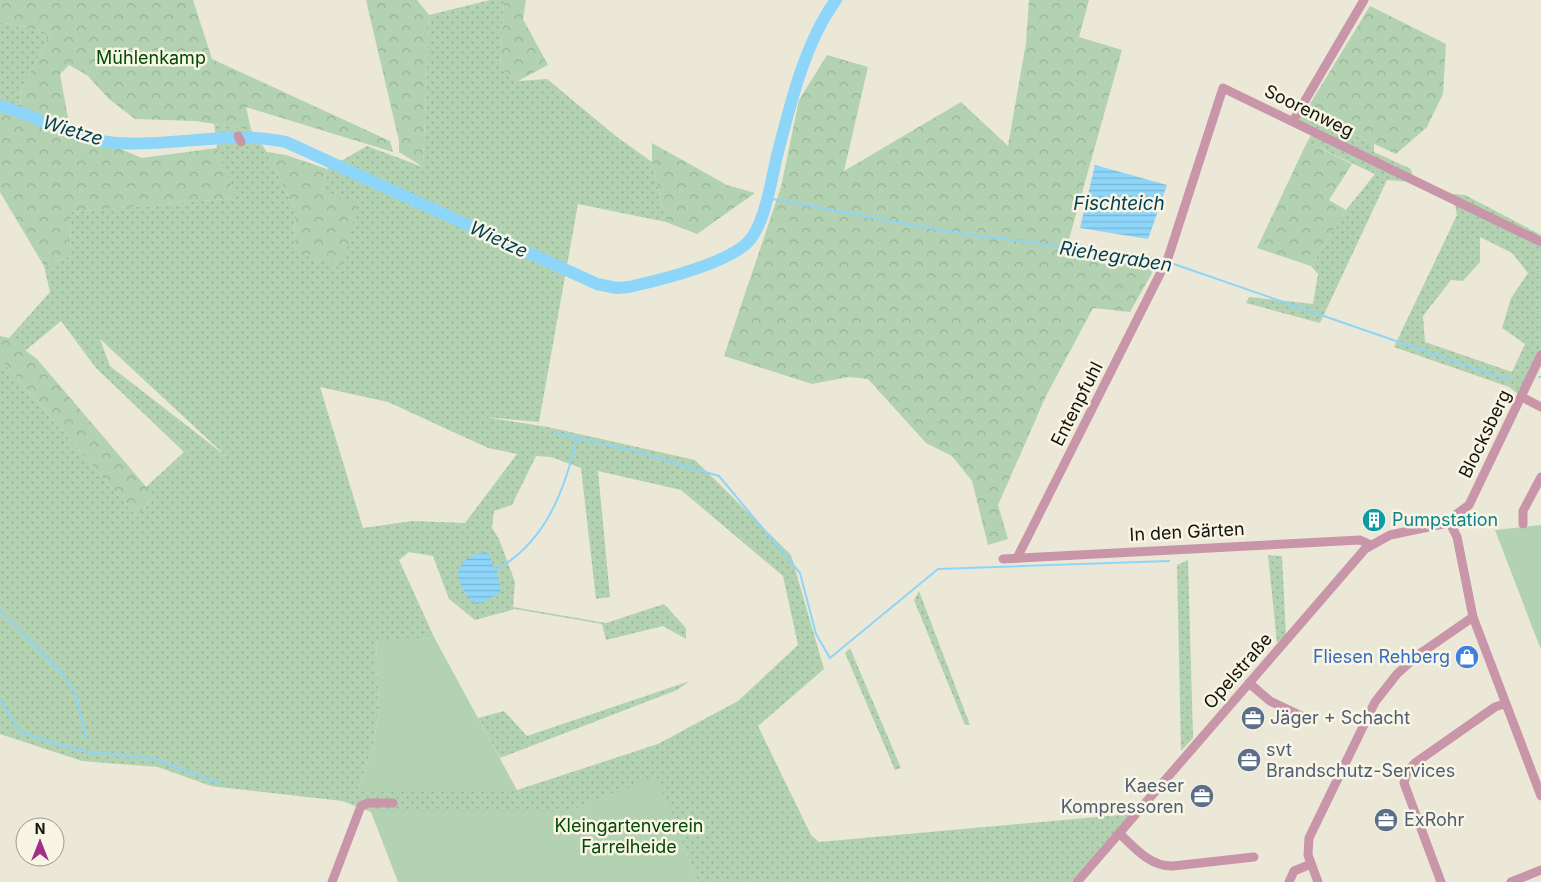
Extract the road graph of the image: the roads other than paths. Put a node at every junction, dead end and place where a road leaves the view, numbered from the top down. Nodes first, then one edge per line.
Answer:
1 (1364, 0) edge
2 (1293, 121) junction
3 (1541, 242) edge
4 (1167, 261) joint
5 (1541, 354) edge
6 (1522, 397) junction
7 (1541, 407) edge
8 (1541, 476) edge
9 (1449, 521) junction
10 (1523, 524) dead end
11 (1371, 545) junction
12 (1003, 558) dead end
13 (1017, 558) junction
14 (1473, 617) junction
15 (1249, 683) junction
16 (1504, 704) junction
17 (1310, 720) dead end
18 (1541, 796) edge
19 (393, 803) dead end
20 (1118, 833) junction
21 (1254, 857) dead end
22 (1311, 864) junction
23 (1541, 870) edge
24 (332, 882) edge
25 (1076, 882) edge
26 (1288, 882) edge
27 (1318, 882) edge
28 (1441, 882) edge
29 (1510, 882) edge

1 - 2 street
2 - 3 street, Soorenweg
2 - 4 street, Soorenweg
4 - 13 street, Entenpfuhl
5 - 6 street, Blocksberg
6 - 7 street
6 - 9 street, Blocksberg
8 - 10 street
9 - 11 street, Opelstraße
9 - 14 street
11 - 13 street, In den Gärten
11 - 15 street, Opelstraße
12 - 13 street, In den Gärten
14 - 16 street
14 - 22 street
15 - 17 street
15 - 20 street, Opelstraße
16 - 18 street
16 - 28 street
19 - 24 street
20 - 21 street
20 - 25 street, Opelstraße
22 - 26 street
22 - 27 street
23 - 29 street

